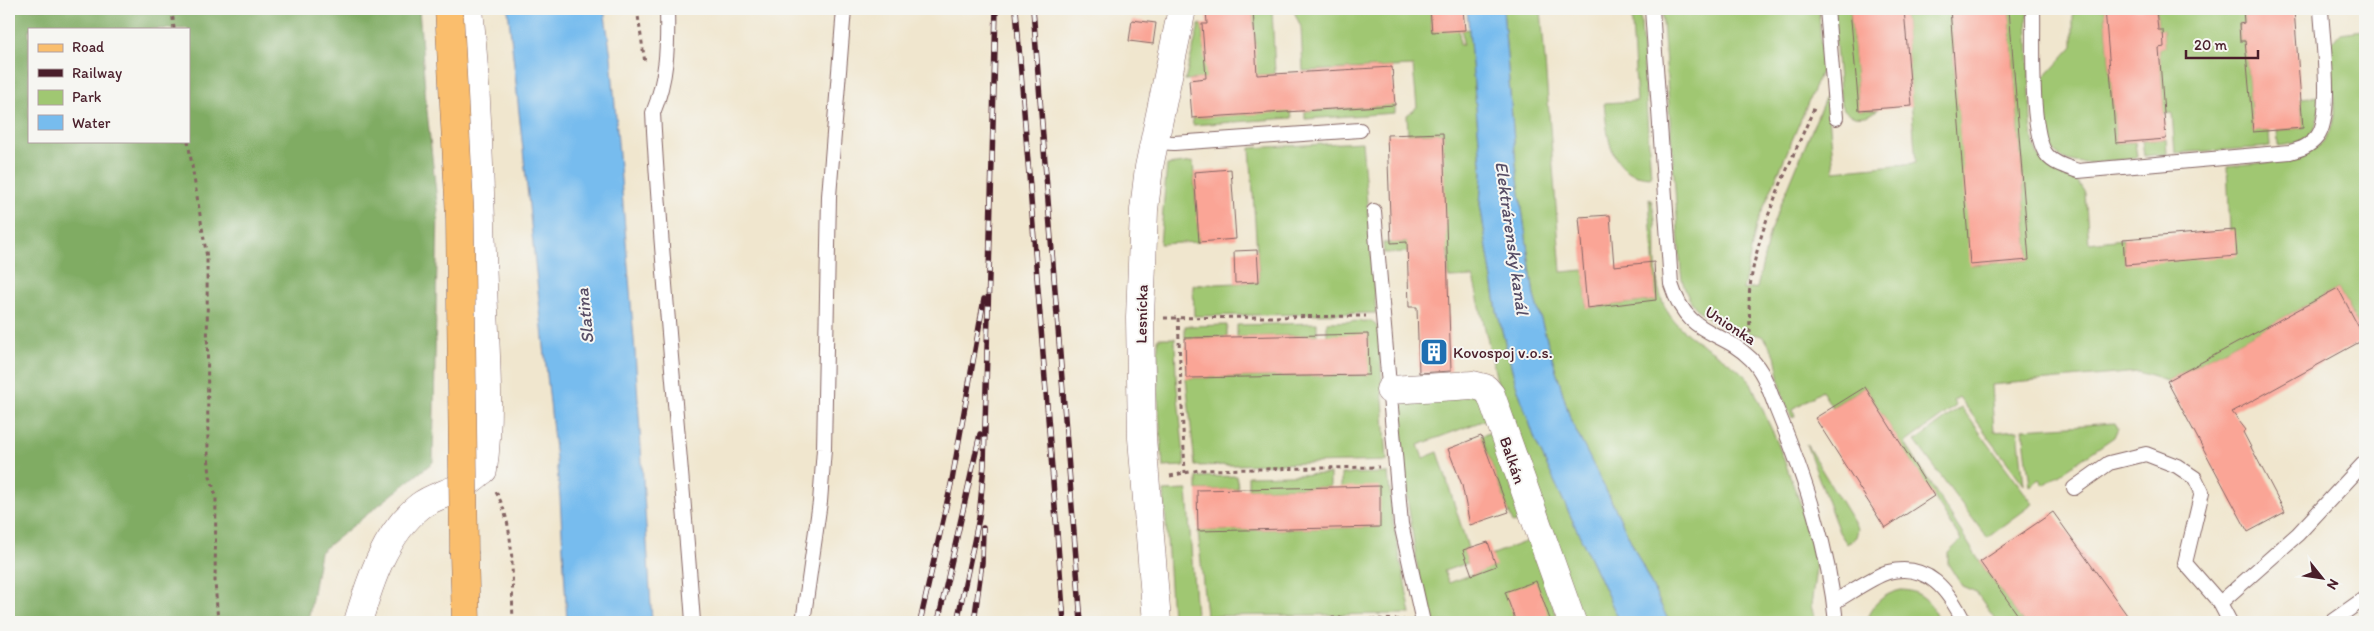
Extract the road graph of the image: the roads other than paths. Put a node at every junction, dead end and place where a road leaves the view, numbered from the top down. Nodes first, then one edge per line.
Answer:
1 (449, 9) edge
2 (469, 9) edge
3 (666, 9) edge
4 (844, 9) edge
5 (1182, 9) edge
6 (1652, 9) edge
7 (1827, 9) edge
8 (2033, 9) edge
9 (2321, 9) edge
10 (1836, 118) dead end
11 (1360, 130) dead end
12 (1154, 142) junction
13 (1374, 211) dead end
14 (1390, 390) junction
15 (2365, 462) edge
16 (2074, 488) dead end
17 (2365, 598) edge
18 (1834, 602) junction
19 (2220, 603) junction
20 (1423, 621) edge
21 (358, 622) edge
22 (466, 622) edge
23 (693, 622) edge
24 (803, 622) edge
25 (1157, 622) edge
26 (1572, 622) edge
27 (1836, 622) edge
28 (1964, 622) edge
29 (2230, 622) edge
30 (2331, 622) edge

1 - 22 main road, bridge
2 - 21 street
3 - 23 lane
4 - 24 lane
5 - 12 street, Lesnícka
6 - 18 lane, Unionka
7 - 10 lane
8 - 9 lane
11 - 12 lane
12 - 25 street, Lesnícka
13 - 14 lane
14 - 20 lane
14 - 26 street, Balkán
15 - 19 lane
16 - 19 lane
17 - 30 lane
18 - 27 lane, Unionka
18 - 28 lane
19 - 29 lane

